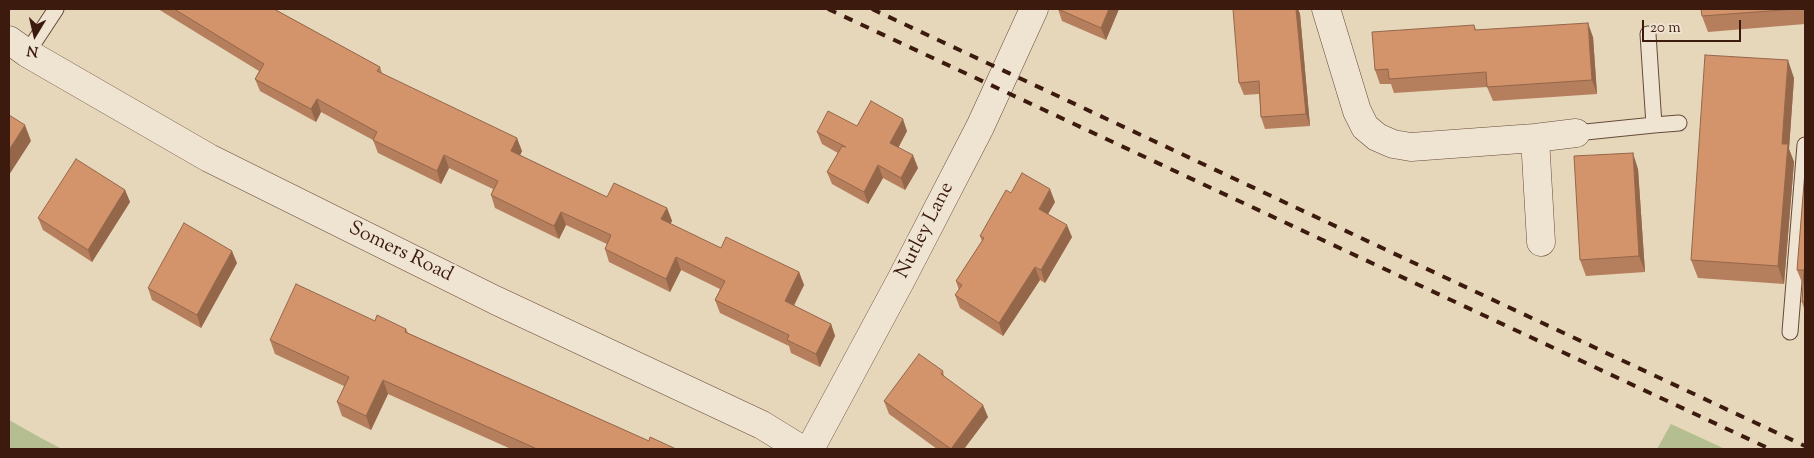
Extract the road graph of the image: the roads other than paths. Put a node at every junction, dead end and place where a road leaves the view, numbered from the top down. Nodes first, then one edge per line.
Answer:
1 (56, 9) edge
2 (1034, 9) edge
3 (1326, 9) edge
4 (1648, 34) dead end
5 (18, 46) edge
6 (1679, 123) dead end
7 (1654, 125) junction
8 (1576, 133) joint
9 (1535, 138) junction
10 (1805, 145) edge
11 (1541, 242) dead end
12 (1790, 332) dead end
13 (801, 449) edge
14 (810, 449) edge

1 - 5 lane
2 - 14 street, Nutley Lane
3 - 9 street
4 - 7 lane
5 - 13 street, Somers Road
6 - 7 lane
7 - 8 lane
8 - 9 street
9 - 11 street
10 - 12 lane

